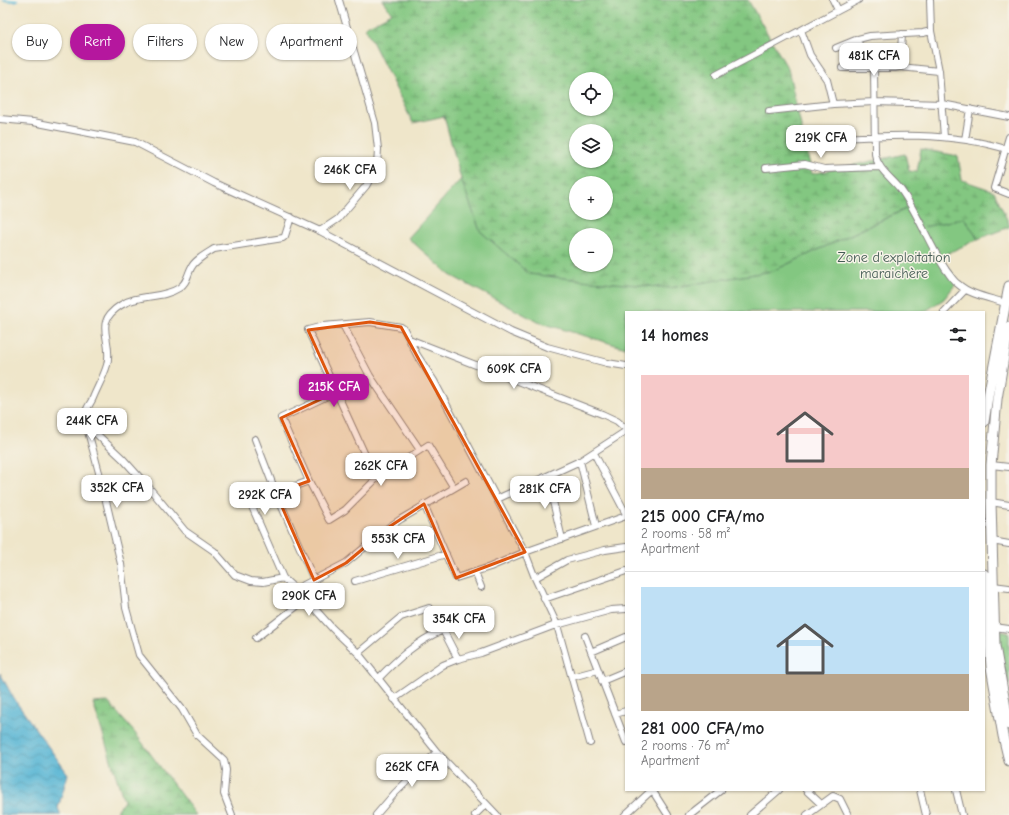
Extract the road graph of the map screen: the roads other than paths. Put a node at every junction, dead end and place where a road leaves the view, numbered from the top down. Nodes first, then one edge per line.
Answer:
1 (339, 0) edge
2 (833, 0) edge
3 (858, 0) edge
4 (930, 0) edge
5 (838, 10) junction
6 (931, 23) junction
7 (801, 30) junction
8 (931, 31) junction
9 (902, 34) junction
10 (923, 34) junction
11 (858, 39) junction
12 (836, 48) dead end
13 (900, 67) junction
14 (842, 68) dead end
15 (862, 68) junction
16 (874, 68) junction
17 (939, 71) junction
18 (716, 75) dead end
19 (875, 102) junction
20 (833, 104) junction
21 (942, 104) junction
22 (970, 109) junction
23 (769, 111) dead end
24 (1009, 116) edge
25 (0, 119) edge
26 (876, 136) junction
27 (944, 137) junction
28 (1009, 137) edge
29 (827, 139) dead end
30 (965, 140) junction
31 (1007, 149) edge
32 (879, 167) junction
33 (766, 168) dead end
34 (1009, 194) edge
35 (290, 217) junction
36 (320, 230) junction
37 (1009, 286) edge
38 (965, 290) junction
39 (1006, 303) junction
40 (945, 311) edge
41 (343, 325) junction
42 (1009, 327) edge
43 (409, 339) junction
44 (625, 366) edge
45 (370, 376) junction
46 (336, 392) junction
47 (986, 396) edge
48 (997, 399) junction
49 (985, 409) edge
50 (86, 424) junction
51 (625, 429) edge
52 (625, 431) edge
53 (255, 439) dead end
54 (420, 450) junction
55 (594, 453) junction
56 (580, 460) junction
57 (991, 465) junction
58 (1009, 467) edge
59 (547, 476) junction
60 (376, 479) junction
61 (308, 481) junction
62 (466, 481) dead end
63 (454, 488) junction
64 (276, 493) junction
65 (497, 499) junction
66 (991, 502) junction
67 (424, 504) junction
68 (1009, 505) edge
69 (625, 513) edge
70 (625, 515) edge
71 (596, 526) junction
72 (562, 539) junction
73 (992, 541) junction
74 (1009, 544) edge
75 (625, 547) edge
76 (525, 552) junction
77 (446, 554) junction
78 (475, 572) junction
79 (625, 572) edge
80 (283, 578) junction
81 (535, 578) junction
82 (314, 580) junction
83 (355, 581) dead end
84 (987, 584) edge
85 (481, 587) dead end
86 (1009, 588) edge
87 (296, 589) junction
88 (306, 599) junction
89 (544, 599) junction
90 (429, 608) dead end
91 (625, 609) edge
92 (474, 622) dead end
93 (557, 625) junction
94 (994, 627) junction
95 (1009, 629) edge
96 (443, 630) junction
97 (585, 636) dead end
98 (625, 637) edge
99 (256, 638) dead end
100 (591, 652) junction
101 (986, 652) edge
102 (358, 653) junction
103 (458, 659) junction
104 (598, 670) junction
105 (625, 670) edge
106 (572, 676) junction
107 (378, 678) junction
108 (602, 680) junction
109 (394, 699) junction
110 (625, 711) edge
111 (615, 714) junction
112 (1009, 725) edge
113 (625, 739) edge
114 (590, 743) dead end
115 (437, 752) junction
116 (1009, 761) edge
117 (651, 791) edge
118 (653, 791) edge
119 (720, 791) edge
120 (778, 791) edge
121 (807, 791) edge
122 (920, 791) edge
123 (956, 791) edge
124 (486, 804) junction
125 (821, 804) junction
126 (232, 815) edge
127 (376, 815) edge
128 (475, 815) edge
129 (497, 815) edge
130 (625, 815) edge
131 (668, 815) edge
132 (689, 815) edge
133 (750, 815) edge
134 (807, 815) edge
135 (848, 815) edge
136 (926, 815) edge
137 (962, 815) edge

1 - 36 street
2 - 5 street
3 - 5 street
4 - 6 street
5 - 7 street
6 - 8 street
6 - 10 street
7 - 18 street
7 - 20 street
8 - 10 street
8 - 17 street
9 - 10 street
9 - 11 street
9 - 13 street
11 - 12 street
11 - 15 street
13 - 16 street
13 - 17 street
14 - 15 street
15 - 16 street
16 - 19 street
17 - 21 street
19 - 20 street
19 - 21 street
19 - 26 street
20 - 23 street
21 - 22 street
21 - 27 street
22 - 24 street
22 - 30 street
25 - 35 street
26 - 27 street
26 - 29 street
26 - 32 street
27 - 30 street
28 - 31 street
30 - 31 street
31 - 34 street
32 - 33 street
32 - 38 street
35 - 36 street
35 - 50 street
36 - 44 street
37 - 39 main road
38 - 39 street
38 - 40 street
39 - 47 main road
41 - 43 street
41 - 45 street
41 - 46 street
42 - 48 main road
43 - 51 street
43 - 65 street
45 - 46 street
45 - 54 street
46 - 60 street
46 - 61 street
47 - 48 street
47 - 49 main road
48 - 57 main road
50 - 80 street
50 - 126 street
52 - 55 street
53 - 64 street
54 - 60 street
54 - 63 street
55 - 56 street
55 - 69 street
56 - 59 street
56 - 71 street
57 - 58 street
57 - 66 main road
59 - 65 street
59 - 72 street
60 - 61 street
61 - 64 street
62 - 63 street
63 - 67 street
64 - 80 street
64 - 82 street
65 - 76 street
66 - 68 street
66 - 73 main road
67 - 77 street
67 - 82 street
70 - 71 street
71 - 72 street
72 - 76 street
73 - 74 street
73 - 84 main road
75 - 81 street
76 - 78 street
76 - 81 street
77 - 78 street
77 - 83 street
78 - 85 street
79 - 89 street
80 - 87 street
81 - 89 street
82 - 87 street
84 - 86 street
84 - 94 main road
84 - 101 main road
87 - 88 street
88 - 99 street
88 - 102 street
89 - 93 street
90 - 102 street
91 - 93 street
92 - 96 street
93 - 103 street
93 - 106 street
94 - 95 street
94 - 112 main road
96 - 103 street
96 - 107 street
97 - 100 street
98 - 100 street
100 - 104 street
101 - 116 main road
102 - 107 street
103 - 109 street
104 - 106 street
104 - 108 street
105 - 108 street
106 - 114 street
107 - 109 street
108 - 111 street
109 - 115 street
110 - 111 street
111 - 113 street
115 - 124 street
115 - 127 street
117 - 130 street
118 - 131 street
119 - 132 street
120 - 133 street
121 - 125 street
122 - 136 street
123 - 137 street
124 - 128 street
124 - 129 street
125 - 134 street
125 - 135 street

